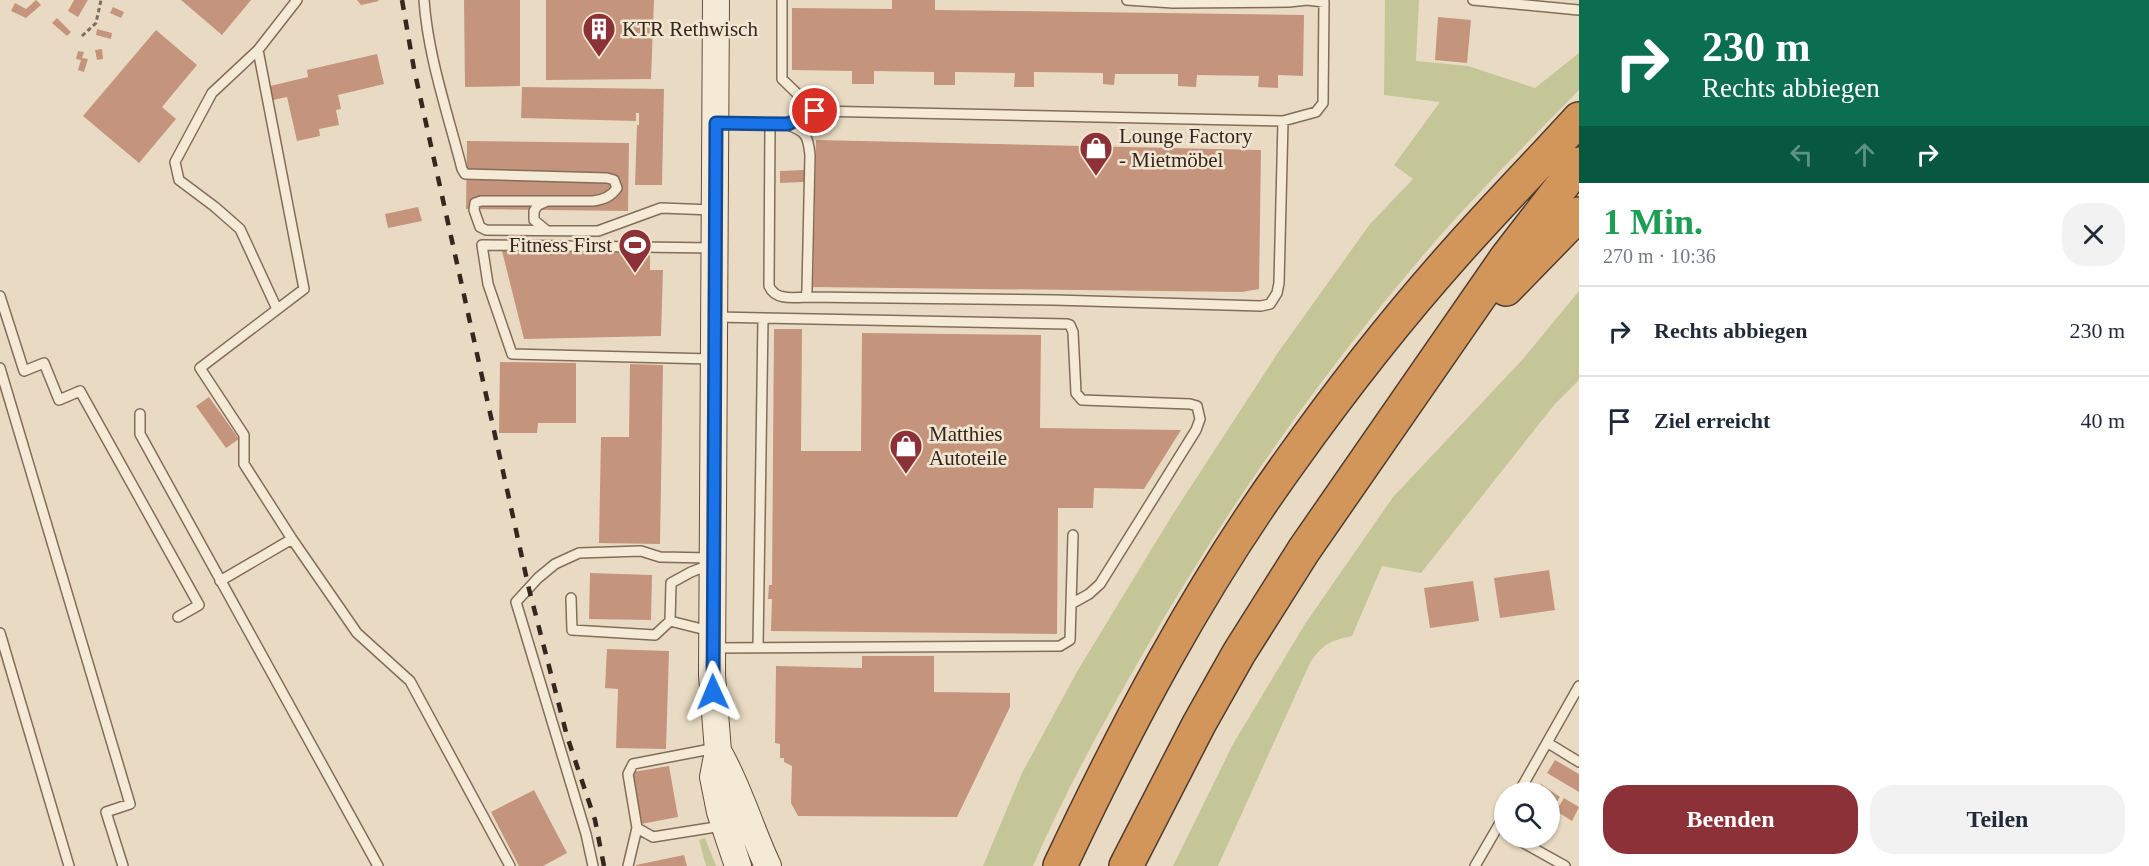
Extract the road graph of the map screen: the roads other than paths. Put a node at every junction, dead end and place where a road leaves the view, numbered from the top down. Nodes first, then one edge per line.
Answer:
1 (297, 0) edge
2 (424, 0) edge
3 (716, 0) edge
4 (782, 0) edge
5 (1127, 0) edge
6 (1473, 0) edge
7 (1579, 10) edge
8 (258, 50) junction
9 (815, 111) junction
10 (1579, 119) edge
11 (1282, 121) junction
12 (716, 123) junction
13 (770, 124) junction
14 (788, 124) junction
15 (1579, 164) edge
16 (550, 201) junction
17 (714, 210) junction
18 (1579, 214) edge
19 (546, 231) junction
20 (714, 248) junction
21 (0, 296) edge
22 (806, 297) junction
23 (277, 309) junction
24 (714, 317) junction
25 (764, 319) junction
26 (714, 359) junction
27 (0, 368) edge
28 (140, 414) dead end
29 (1382, 438) junction
30 (1073, 535) dead end
31 (292, 539) junction
32 (713, 561) junction
33 (220, 581) junction
34 (571, 598) dead end
35 (1071, 604) junction
36 (178, 617) dead end
37 (670, 621) junction
38 (0, 633) edge
39 (712, 640) junction
40 (758, 647) junction
41 (1579, 686) edge
42 (1548, 743) junction
43 (718, 749) junction
44 (1579, 762) edge
45 (1525, 782) edge
46 (724, 825) junction
47 (637, 828) junction
48 (1494, 840) edge
49 (1533, 848) edge
50 (69, 866) edge
51 (123, 866) edge
52 (378, 866) edge
53 (510, 866) edge
54 (593, 866) edge
55 (628, 866) edge
56 (738, 866) edge
57 (768, 866) edge
58 (1060, 866) edge
59 (1126, 866) edge
60 (1475, 866) edge
61 (1564, 866) edge

1 - 8 lane
2 - 16 lane
3 - 12 main road
4 - 9 lane
5 - 11 lane
6 - 7 lane
8 - 23 lane
8 - 23 lane
9 - 11 lane
9 - 14 lane
10 - 58 highway
11 - 22 lane
12 - 13 lane
12 - 17 main road
13 - 14 lane
13 - 22 lane
14 - 22 lane
15 - 29 highway
16 - 19 lane
16 - 19 lane
17 - 19 lane
17 - 20 main road
18 - 29 highway
20 - 24 main road
20 - 26 lane
21 - 36 lane
23 - 31 lane
24 - 25 lane
24 - 26 main road
25 - 35 lane
25 - 40 lane
26 - 32 main road
27 - 51 lane
28 - 33 lane
29 - 59 highway
30 - 35 lane
31 - 33 lane
31 - 53 lane
32 - 37 lane
32 - 39 main road
32 - 54 lane
33 - 52 lane
34 - 37 lane
35 - 40 lane
37 - 39 lane
38 - 50 lane
39 - 40 lane
39 - 43 main road
41 - 42 lane
42 - 44 lane
42 - 45 lane
43 - 46 main road
43 - 47 lane
43 - 57 main road
46 - 47 lane
46 - 56 main road
47 - 55 lane
48 - 60 lane
49 - 61 lane

